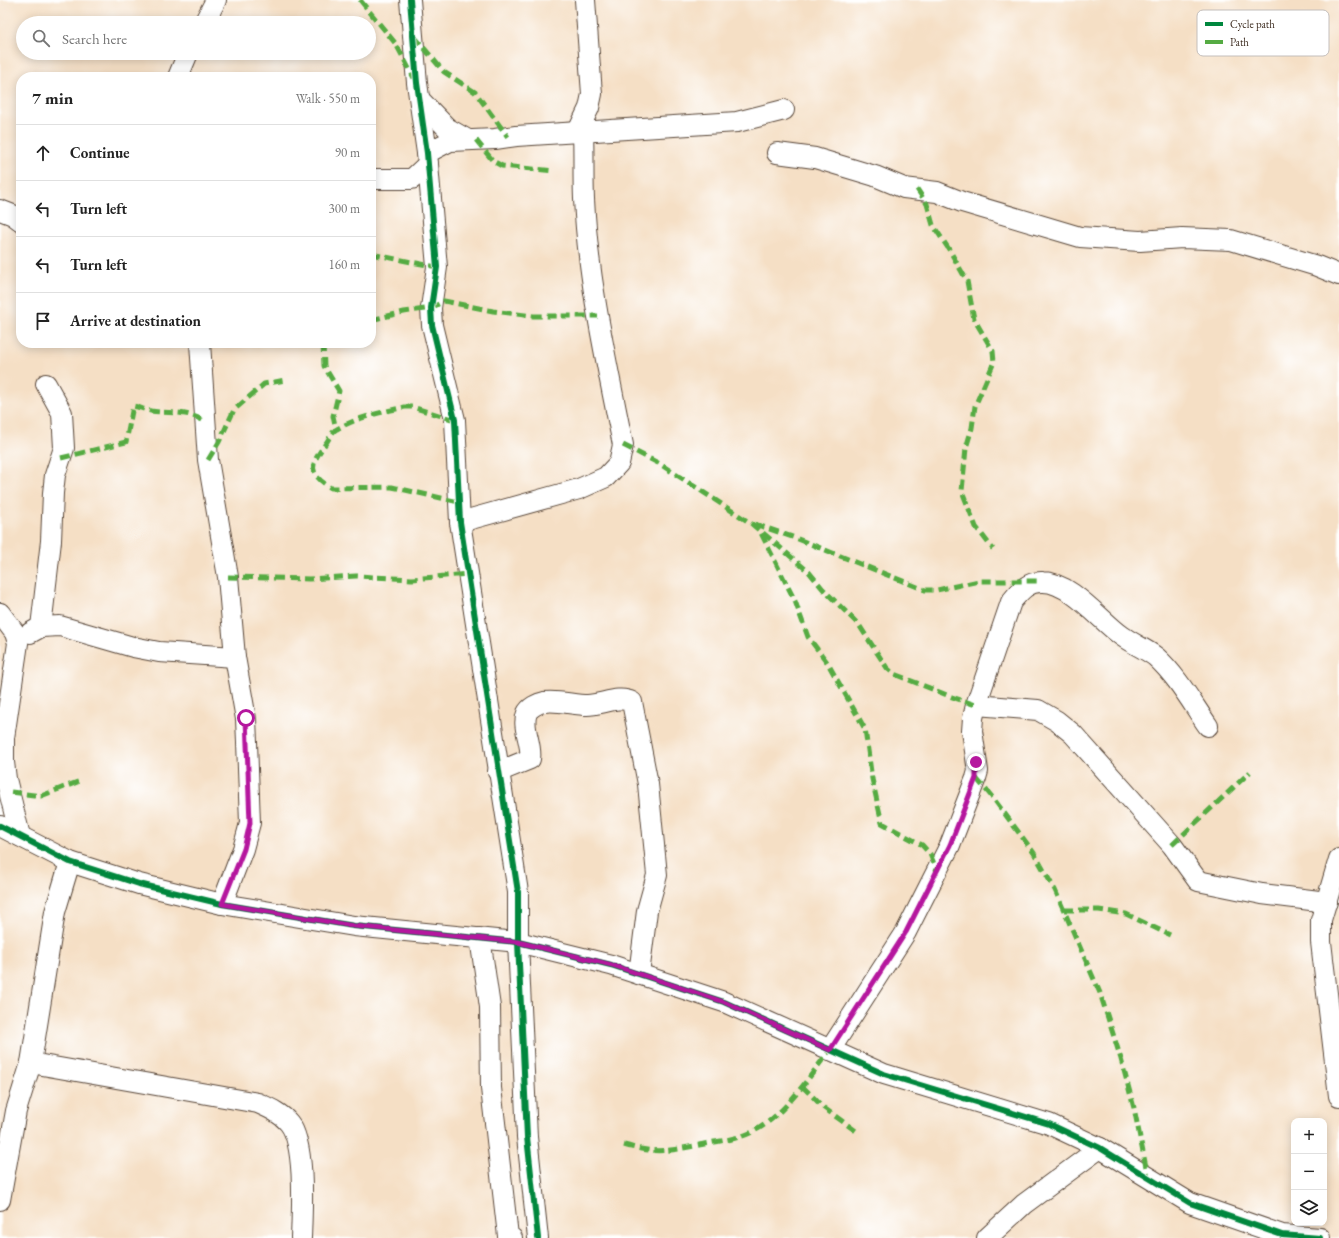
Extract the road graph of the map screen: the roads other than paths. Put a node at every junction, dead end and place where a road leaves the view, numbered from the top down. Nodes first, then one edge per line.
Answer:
1 (216, 0) edge
2 (410, 0) edge
3 (585, 0) edge
4 (208, 16) edge
5 (185, 60) edge
6 (180, 72) edge
7 (420, 100) junction
8 (784, 110) dead end
9 (580, 133) junction
10 (468, 140) junction
11 (777, 153) dead end
12 (428, 158) junction
13 (376, 179) edge
14 (0, 210) edge
15 (16, 217) edge
16 (1339, 275) edge
17 (200, 348) edge
18 (46, 384) dead end
19 (460, 522) junction
20 (0, 612) edge
21 (41, 627) junction
22 (18, 643) junction
23 (235, 657) junction
24 (976, 705) junction
25 (1208, 726) dead end
26 (498, 772) junction
27 (0, 826) edge
28 (20, 836) junction
29 (1339, 859) edge
30 (70, 862) junction
31 (1327, 902) junction
32 (222, 904) junction
33 (480, 938) junction
34 (518, 942) junction
35 (639, 974) junction
36 (1335, 1026) edge
37 (830, 1050) junction
38 (31, 1064) junction
39 (1339, 1096) edge
40 (8, 1109) edge
41 (1100, 1148) junction
42 (0, 1200) edge
43 (300, 1238) edge
44 (512, 1238) edge
45 (538, 1238) edge
46 (987, 1238) edge
47 (1320, 1238) edge

1 - 4 street
2 - 7 street
3 - 9 street
5 - 6 street
7 - 10 street
7 - 12 street
8 - 9 street
9 - 10 street
9 - 19 street
10 - 12 street
11 - 16 street
12 - 13 street
12 - 19 street
14 - 15 street
17 - 23 street
18 - 21 street
19 - 26 street
20 - 22 street
21 - 22 street
21 - 23 street
22 - 28 street
23 - 32 street
24 - 25 street
24 - 31 street
24 - 37 street
26 - 34 street
26 - 35 street
27 - 28 street
28 - 30 street
29 - 31 street
30 - 32 street
30 - 38 street
31 - 36 street
32 - 33 street
33 - 34 street
33 - 44 street
34 - 35 street
34 - 45 street
35 - 37 street
36 - 39 street
37 - 41 street
38 - 40 street
38 - 43 street
40 - 42 street
41 - 46 street
41 - 47 street

